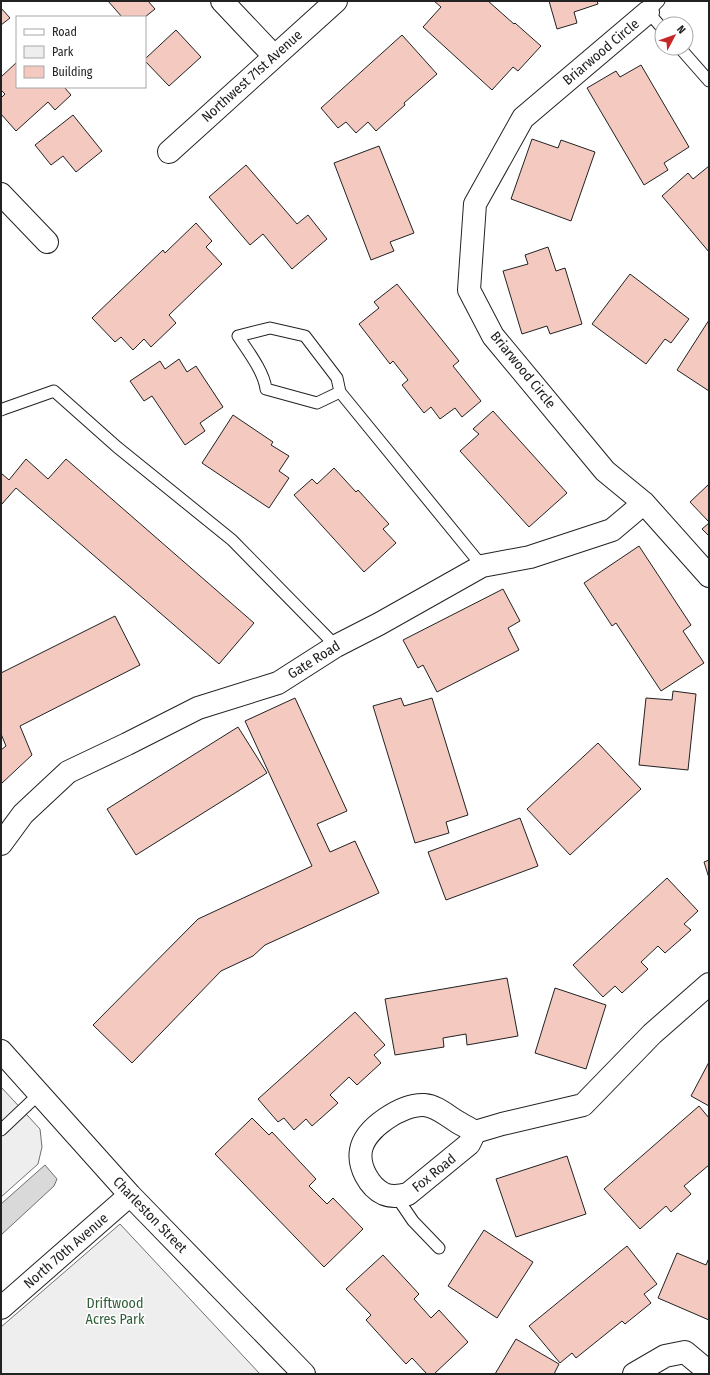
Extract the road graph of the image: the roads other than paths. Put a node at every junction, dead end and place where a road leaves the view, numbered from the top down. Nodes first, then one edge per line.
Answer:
1 (222, 1) edge
2 (336, 1) edge
3 (654, 7) edge
4 (274, 56) junction
5 (687, 56) edge
6 (709, 81) edge
7 (169, 152) dead end
8 (1, 194) edge
9 (47, 242) dead end
10 (340, 392) junction
11 (1, 410) edge
12 (644, 504) junction
13 (482, 566) junction
14 (709, 576) edge
15 (336, 646) junction
16 (1, 844) edge
17 (709, 984) edge
18 (1, 1052) edge
19 (39, 1094) junction
20 (1, 1130) edge
21 (475, 1132) junction
22 (130, 1195) junction
23 (396, 1196) junction
24 (439, 1248) dead end
25 (1, 1308) edge
26 (709, 1372) edge
27 (304, 1374) edge
28 (634, 1374) edge

1 - 4 street
2 - 4 street, Northwest 71st Avenue
3 - 12 street, Briarwood Circle
4 - 7 street, Northwest 71st Avenue
5 - 6 lane
8 - 9 street
10 - 10 lane
10 - 13 lane
11 - 15 lane
12 - 13 street, Gate Road
12 - 14 street, Briarwood Circle
13 - 15 street, Gate Road
15 - 16 street, Gate Road
17 - 21 street
18 - 19 street, Charleston Street
19 - 20 lane
19 - 22 street, Charleston Street
21 - 23 street, Fox Road
21 - 23 street, Fox Road
22 - 25 street, North 70th Avenue
22 - 27 street, Charleston Street
23 - 24 lane
26 - 28 street

